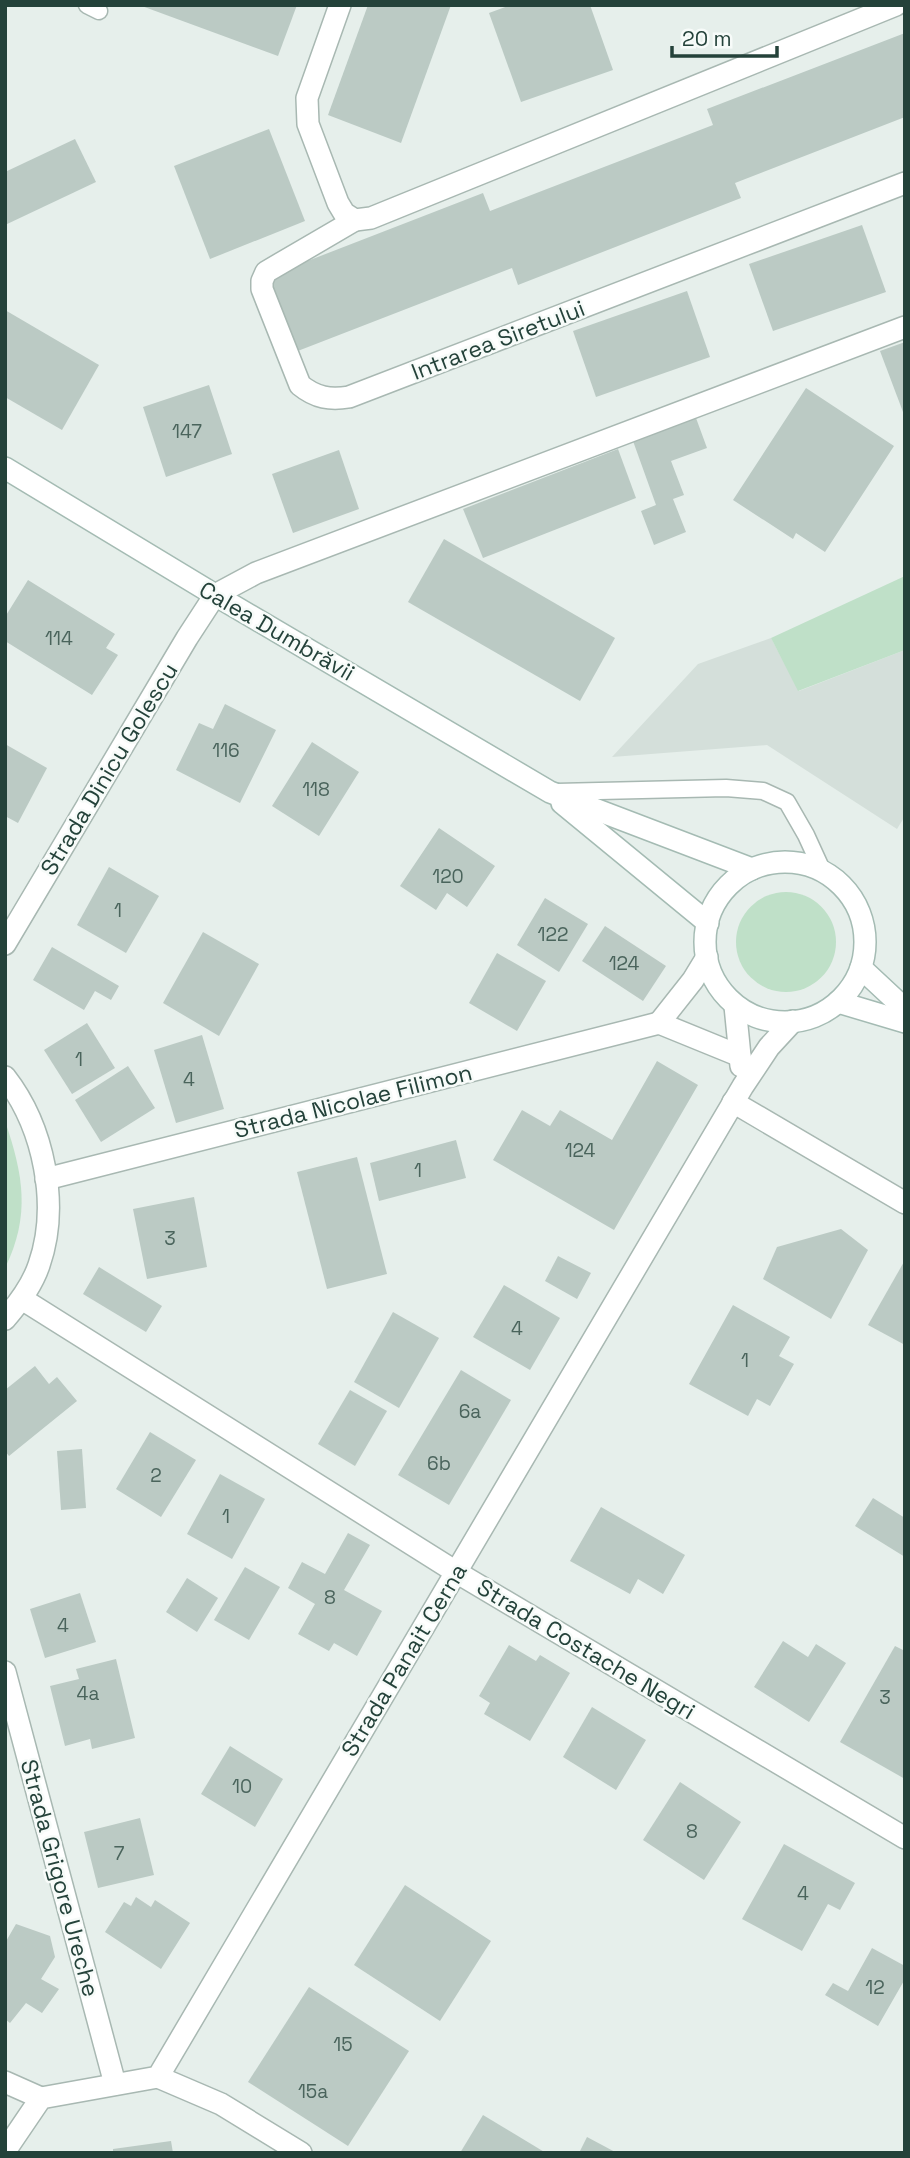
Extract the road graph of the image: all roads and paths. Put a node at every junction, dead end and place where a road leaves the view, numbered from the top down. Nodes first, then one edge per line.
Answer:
1 (340, 5) edge
2 (896, 5) edge
3 (905, 183) edge
4 (355, 220) junction
5 (905, 327) edge
6 (5, 468) edge
7 (215, 595) junction
8 (550, 792) junction
9 (752, 869) junction
10 (822, 870) junction
11 (708, 923) junction
12 (5, 944) edge
13 (707, 957) junction
14 (861, 968) junction
15 (838, 1002) junction
16 (735, 1006) junction
17 (905, 1009) edge
18 (793, 1021) junction
19 (905, 1022) edge
20 (659, 1023) junction
21 (740, 1056) junction
22 (5, 1077) edge
23 (738, 1094) junction
24 (46, 1179) junction
25 (905, 1203) edge
26 (22, 1298) junction
27 (5, 1320) edge
28 (456, 1572) junction
29 (5, 1672) edge
30 (905, 1838) edge
31 (158, 2077) junction
32 (5, 2082) edge
33 (115, 2084) junction
34 (41, 2098) junction
35 (5, 2151) edge
36 (301, 2153) edge

1 - 4 street
2 - 4 street, Intrarea Siretului
3 - 4 street, Intrarea Siretului
5 - 7 street
6 - 7 street, Calea Dumbrăvii
7 - 8 street, Calea Dumbrăvii
7 - 12 street, Strada Dinicu Golescu
8 - 9 street, Calea Dumbrăvii
8 - 10 lane
8 - 11 street, Calea Dumbrăvii
9 - 10 street
9 - 11 street
10 - 14 street
11 - 13 street
13 - 16 street
13 - 20 street
14 - 15 street
14 - 17 street
15 - 18 street
15 - 19 street
16 - 18 street
16 - 21 street
18 - 23 street, Strada Panait Cerna
20 - 21 street
20 - 24 street, Strada Nicolae Filimon
21 - 23 street
22 - 24 street
23 - 25 street
23 - 28 street, Strada Panait Cerna
24 - 26 street
26 - 27 street
26 - 28 street, Strada Costache Negri
28 - 30 street, Strada Costache Negri
28 - 31 street, Strada Panait Cerna
29 - 33 street, Strada Grigore Ureche
31 - 33 street
31 - 36 street
32 - 34 street
33 - 34 street
34 - 35 street

